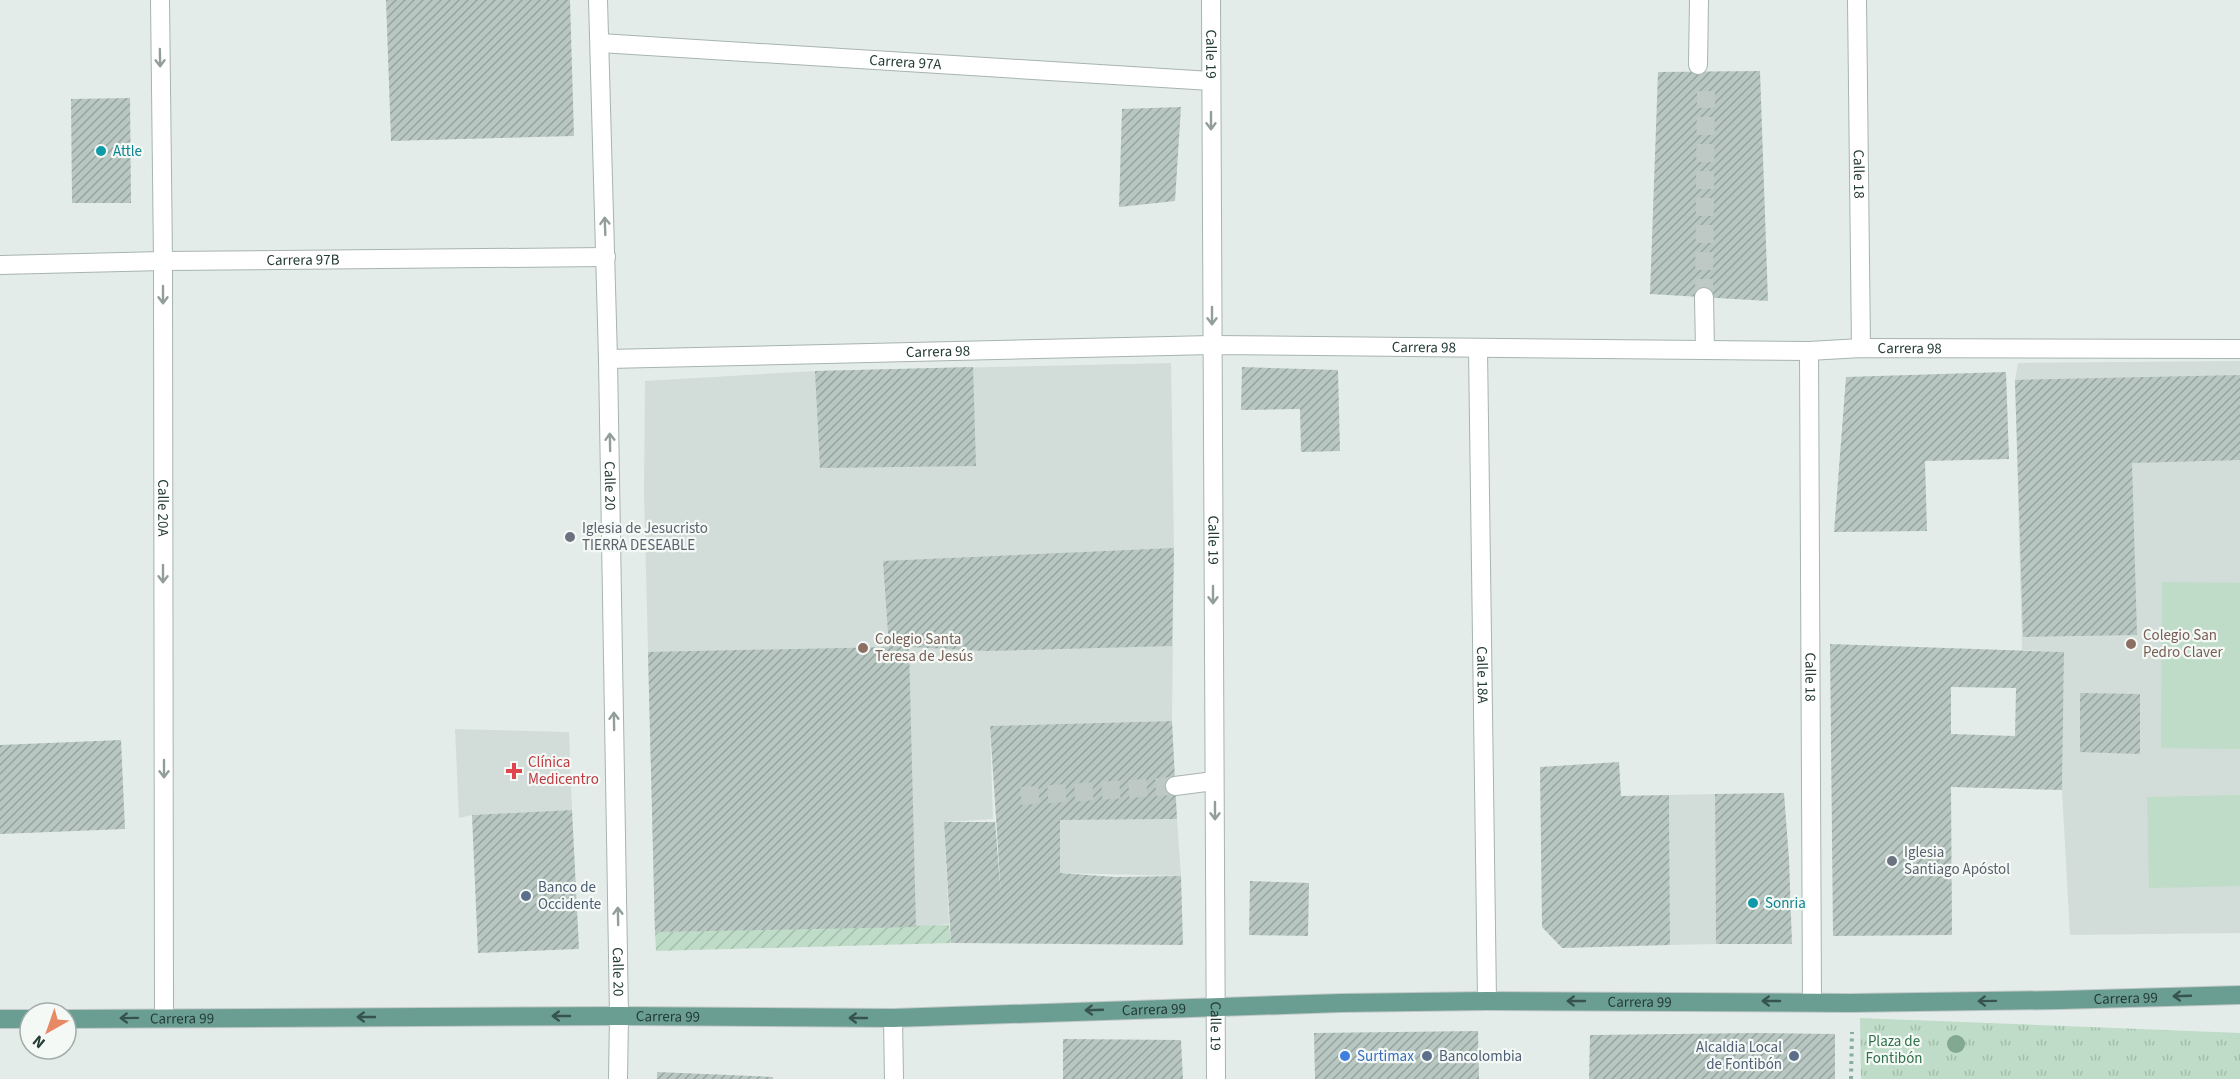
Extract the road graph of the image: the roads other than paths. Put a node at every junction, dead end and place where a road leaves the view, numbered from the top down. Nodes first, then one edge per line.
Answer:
1 (160, 0) edge
2 (598, 0) edge
3 (1210, 0) edge
4 (1699, 0) edge
5 (1857, 0) edge
6 (600, 43) junction
7 (1698, 65) dead end
8 (1211, 81) junction
9 (606, 257) junction
10 (163, 261) junction
11 (0, 265) edge
12 (1704, 297) tunnel mouth
13 (1212, 345) junction
14 (1861, 348) junction
15 (1478, 349) junction
16 (2240, 349) edge
17 (1706, 350) junction
18 (1809, 351) junction
19 (608, 359) junction
20 (1214, 781) junction
21 (1175, 786) tunnel mouth
22 (2240, 995) edge
23 (1487, 1001) junction
24 (1812, 1001) junction
25 (1216, 1006) junction
26 (619, 1016) junction
27 (164, 1018) junction
28 (893, 1018) junction
29 (0, 1019) edge
30 (18, 1019) edge
31 (78, 1019) edge
32 (618, 1079) edge
33 (894, 1079) edge
34 (1216, 1079) edge

1 -> 10 street, Calle 20A
2 - 6 street, Calle 20
3 - 8 street, Calle 19
4 - 7 street
5 - 14 street, Calle 18
6 - 8 street, Carrera 97A
9 -> 6 street, Calle 20
8 -> 13 street, Calle 19
9 - 10 street, Carrera 97B
9 - 19 street, Calle 20
10 - 11 street, Carrera 97B
10 -> 27 street, Calle 20A
12 - 17 street
13 - 15 street, Carrera 98
13 - 19 street, Carrera 98
13 -> 20 street, Calle 19
14 - 16 street, Carrera 98
14 - 18 street, Carrera 98
15 - 17 street, Carrera 98
15 - 23 street, Calle 18A
17 - 18 street, Carrera 98
18 - 24 street, Calle 18
26 -> 19 street, Calle 20
20 - 21 street
20 -> 25 street, Calle 19
22 -> 24 main road, Carrera 99
24 -> 23 main road, Carrera 99
23 - 25 main road, Carrera 99
25 -> 28 main road, Carrera 99
25 - 34 street, Calle 19
26 -> 27 main road, Carrera 99
28 -> 26 main road, Carrera 99
26 - 32 street, Calle 20
27 -> 31 main road, Carrera 99
28 - 33 street
29 - 30 main road

